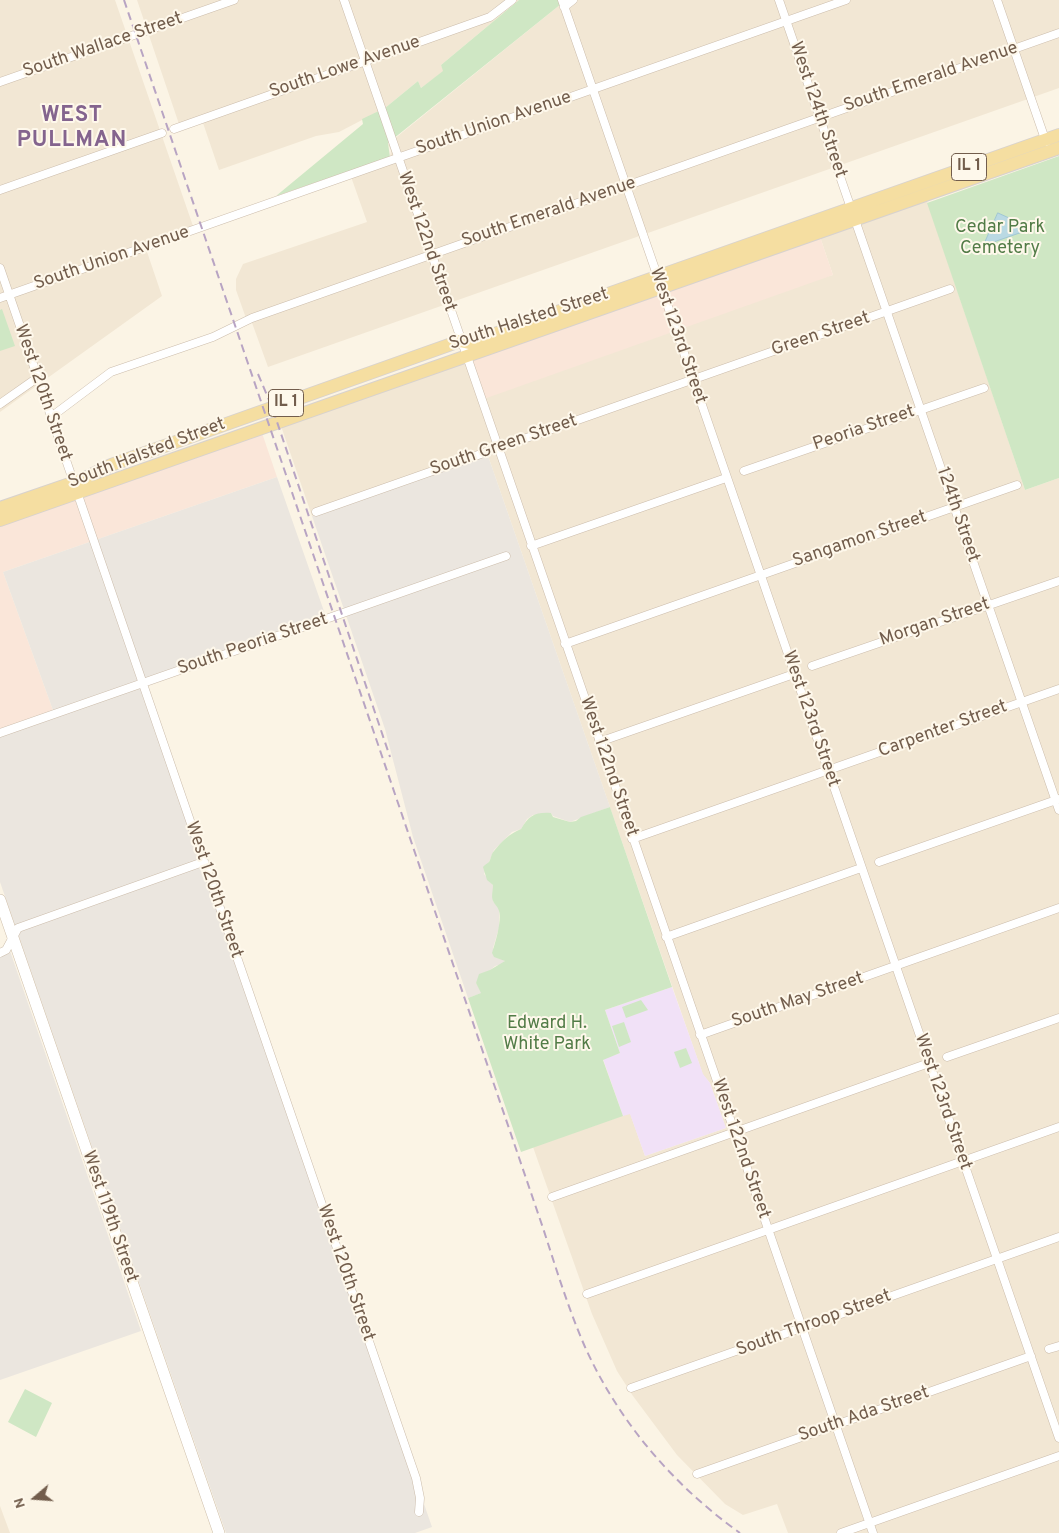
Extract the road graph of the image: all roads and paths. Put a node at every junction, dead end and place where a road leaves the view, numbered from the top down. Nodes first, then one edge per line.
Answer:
1 (234, 0) edge
2 (344, 0) edge
3 (512, 0) edge
4 (573, 0) edge
5 (780, 0) edge
6 (846, 0) edge
7 (997, 0) edge
8 (563, 4) edge
9 (787, 21) junction
10 (1059, 33) edge
11 (1014, 49) junction
12 (365, 62) junction
13 (0, 82) edge
14 (592, 90) junction
15 (820, 117) junction
16 (174, 129) dead end
17 (162, 133) dead end
18 (1059, 135) edge
19 (1051, 146) edge
20 (398, 158) junction
21 (625, 186) junction
22 (0, 190) edge
23 (852, 214) junction
24 (431, 255) junction
25 (0, 268) edge
26 (658, 282) junction
27 (950, 290) dead end
28 (9, 295) junction
29 (0, 298) edge
30 (886, 312) junction
31 (460, 342) junction
32 (465, 355) junction
33 (37, 378) junction
34 (692, 380) junction
35 (984, 388) dead end
36 (0, 404) edge
37 (920, 410) junction
38 (51, 417) junction
39 (497, 448) junction
40 (744, 471) dead end
41 (726, 478) junction
42 (1018, 485) dead end
43 (75, 488) junction
44 (954, 507) junction
45 (0, 508) edge
46 (316, 512) dead end
47 (0, 520) edge
48 (531, 546) junction
49 (506, 556) dead end
50 (760, 575) junction
51 (1059, 581) edge
52 (988, 605) junction
53 (565, 644) junction
54 (812, 666) dead end
55 (794, 674) junction
56 (141, 684) junction
57 (1059, 689) edge
58 (1021, 702) junction
59 (0, 733) edge
60 (599, 742) junction
61 (828, 771) junction
62 (1057, 799) edge
63 (1059, 810) edge
64 (632, 839) junction
65 (204, 862) junction
66 (879, 862) dead end
67 (861, 868) junction
68 (0, 900) edge
69 (1059, 908) edge
70 (666, 937) junction
71 (13, 938) junction
72 (0, 953) edge
73 (895, 966) junction
74 (1059, 1018) edge
75 (700, 1035) junction
76 (947, 1057) dead end
77 (929, 1064) junction
78 (1059, 1127) edge
79 (734, 1132) junction
80 (963, 1161) junction
81 (552, 1197) dead end
82 (768, 1230) junction
83 (1059, 1237) edge
84 (997, 1258) junction
85 (587, 1294) dead end
86 (802, 1328) junction
87 (1059, 1346) edge
88 (1049, 1349) dead end
89 (1031, 1356) junction
90 (631, 1388) dead end
91 (836, 1425) junction
92 (1059, 1438) edge
93 (1059, 1456) edge
94 (698, 1474) dead end
95 (419, 1512) dead end
96 (870, 1523) junction
97 (219, 1533) edge
98 (841, 1533) edge
99 (873, 1533) edge

1 - 13 street, South Wallace Street
2 - 12 street, West 122nd Street
3 - 12 street, South Lowe Avenue
4 - 8 street
5 - 9 street, West 124th Street
6 - 9 street, South Union Avenue
7 - 11 street
8 - 14 street, West 123rd Street
9 - 14 street, South Union Avenue
9 - 15 street, West 124th Street
10 - 11 street, South Emerald Avenue
11 - 15 street, South Emerald Avenue
11 - 19 street
12 - 16 street, South Lowe Avenue
12 - 20 street, West 122nd Street
14 - 20 street, South Union Avenue
14 - 21 street, West 123rd Street
15 - 21 street, South Emerald Avenue
15 - 23 street, West 124th Street
17 - 22 street
18 - 19 main road, South Halsted Street / IL 1
19 - 23 main road, South Halsted Street / IL 1
20 - 24 street, West 122nd Street
20 - 28 street, South Union Avenue
21 - 24 street, South Emerald Avenue
21 - 26 street, West 123rd Street
23 - 26 main road, South Halsted Street / IL 1
23 - 30 street, 124th Street
24 - 31 street, West 122nd Street
24 - 38 street, South Emerald Avenue
25 - 28 street, West 120th Street
26 - 31 main road, South Halsted Street / IL 1
26 - 32 main road, South Halsted Street / IL 1
26 - 34 street, West 123rd Street
27 - 30 street, Green Street
28 - 29 street, South Union Avenue
28 - 33 street, West 120th Street
30 - 34 street, Green Street
30 - 37 street, 124th Street
31 - 32 street, West 122nd Street
31 - 43 main road, South Halsted Street / IL 1
32 - 39 street, West 122nd Street
32 - 43 main road, South Halsted Street / IL 1
33 - 36 street
33 - 38 street, West 120th Street
34 - 39 street, South Green Street
34 - 41 street, West 123rd Street
35 - 37 street, Peoria Street
37 - 40 street, Peoria Street
37 - 44 street, 124th Street
38 - 43 street, West 120th Street
39 - 46 street, South Green Street
39 - 48 street, West 122nd Street
41 - 48 street
41 - 50 street, West 123rd Street
42 - 44 street, Sangamon Street
43 - 45 main road, South Halsted Street / IL 1
43 - 47 main road, South Halsted Street / IL 1
43 - 56 street, West 120th Street
44 - 50 street, Sangamon Street
44 - 52 street, 124th Street
48 - 53 street, West 122nd Street
49 - 56 street, South Peoria Street
50 - 53 street, Sangamon Street
50 - 55 street, West 123rd Street
51 - 52 street, Morgan Street
52 - 54 street, Morgan Street
52 - 58 street, 124th Street
53 - 60 street, West 122nd Street
55 - 60 street
55 - 61 street, West 123rd Street
56 - 59 street, South Peoria Street
56 - 65 street, West 120th Street
57 - 58 street, Carpenter Street
58 - 61 street, Carpenter Street
58 - 62 street, 124th Street
60 - 64 street, West 122nd Street
61 - 64 street, Carpenter Street
61 - 67 street, West 123rd Street
62 - 63 street, 124th Street
62 - 66 street
64 - 70 street, West 122nd Street
65 - 71 street
65 - 95 street, West 120th Street
67 - 70 street
67 - 73 street, West 123rd Street
68 - 71 street, West 119th Street
69 - 73 street, South May Street
70 - 75 street, West 122nd Street
71 - 72 street
71 - 97 street, West 119th Street
73 - 75 street, South May Street
73 - 77 street, West 123rd Street
74 - 76 street
75 - 79 street, West 122nd Street
77 - 79 street
77 - 80 street, West 123rd Street
78 - 80 street
79 - 81 street
79 - 82 street, West 122nd Street
80 - 82 street
80 - 84 street, West 123rd Street
82 - 85 street
82 - 86 street, West 122nd Street
83 - 84 street, South Throop Street
84 - 86 street, South Throop Street
84 - 89 street, West 123rd Street
86 - 90 street, South Throop Street
86 - 91 street, West 122nd Street
87 - 88 street
89 - 91 street, South Ada Street
89 - 92 street, West 123rd Street
91 - 94 street, South Ada Street
91 - 96 street, West 122nd Street
93 - 96 street
96 - 98 street
96 - 99 street, West 122nd Street

